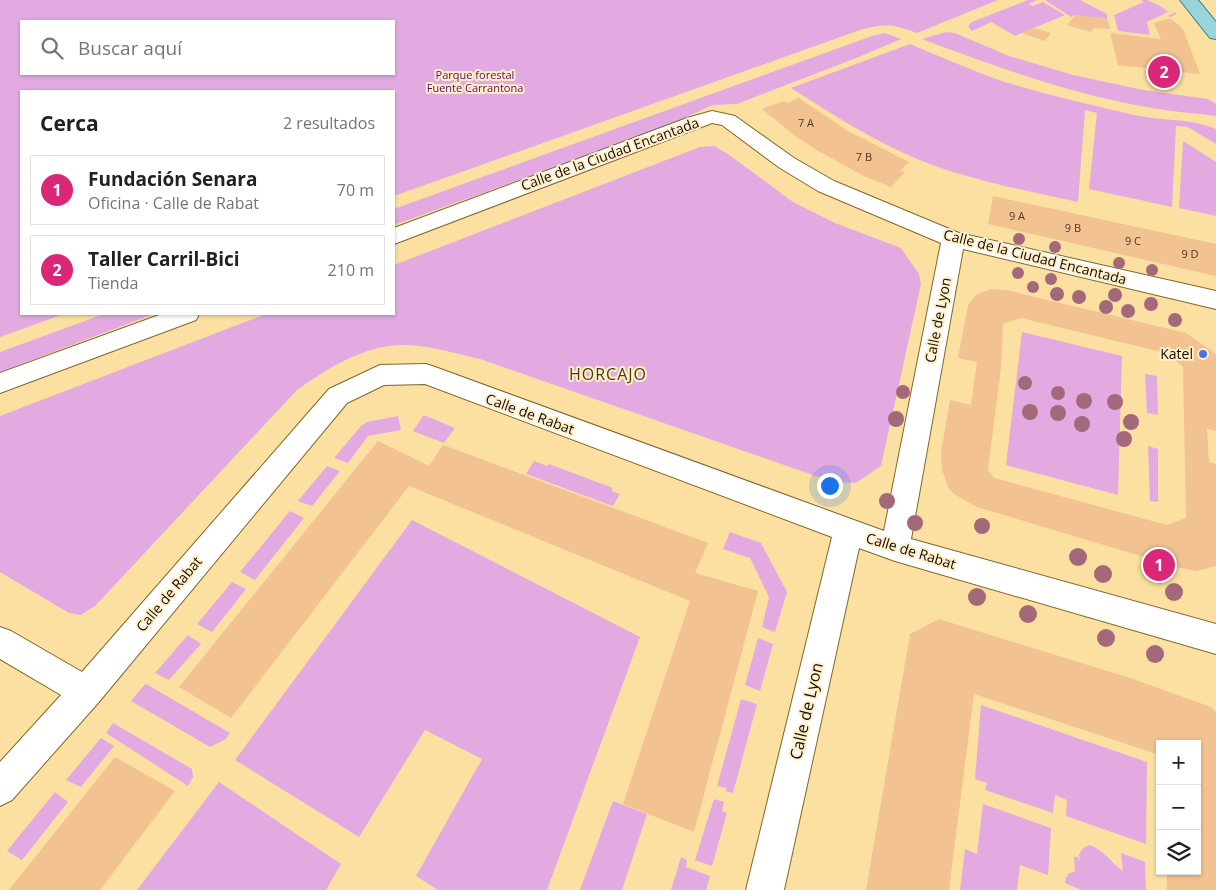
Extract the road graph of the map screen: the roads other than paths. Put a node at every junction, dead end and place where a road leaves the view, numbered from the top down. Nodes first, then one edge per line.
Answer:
1 (1189, 0) edge
2 (1216, 6) edge
3 (1216, 34) edge
4 (395, 236) edge
5 (953, 239) junction
6 (1216, 300) edge
7 (184, 315) edge
8 (0, 383) edge
9 (848, 532) junction
10 (895, 548) junction
11 (1216, 639) edge
12 (0, 642) edge
13 (86, 692) junction
14 (0, 788) edge
15 (764, 890) edge

1 - 2 main road
1 - 3 main road
4 - 5 street, Calle de la Ciudad Encantada
5 - 6 street, Calle de la Ciudad Encantada
5 - 10 street, Calle de Lyon
7 - 8 street
9 - 10 street, Calle de Rabat
9 - 13 street, Calle de Rabat
9 - 15 street, Calle de Lyon
10 - 11 street, Calle de Rabat
12 - 13 street
13 - 14 street, Calle de Rabat

